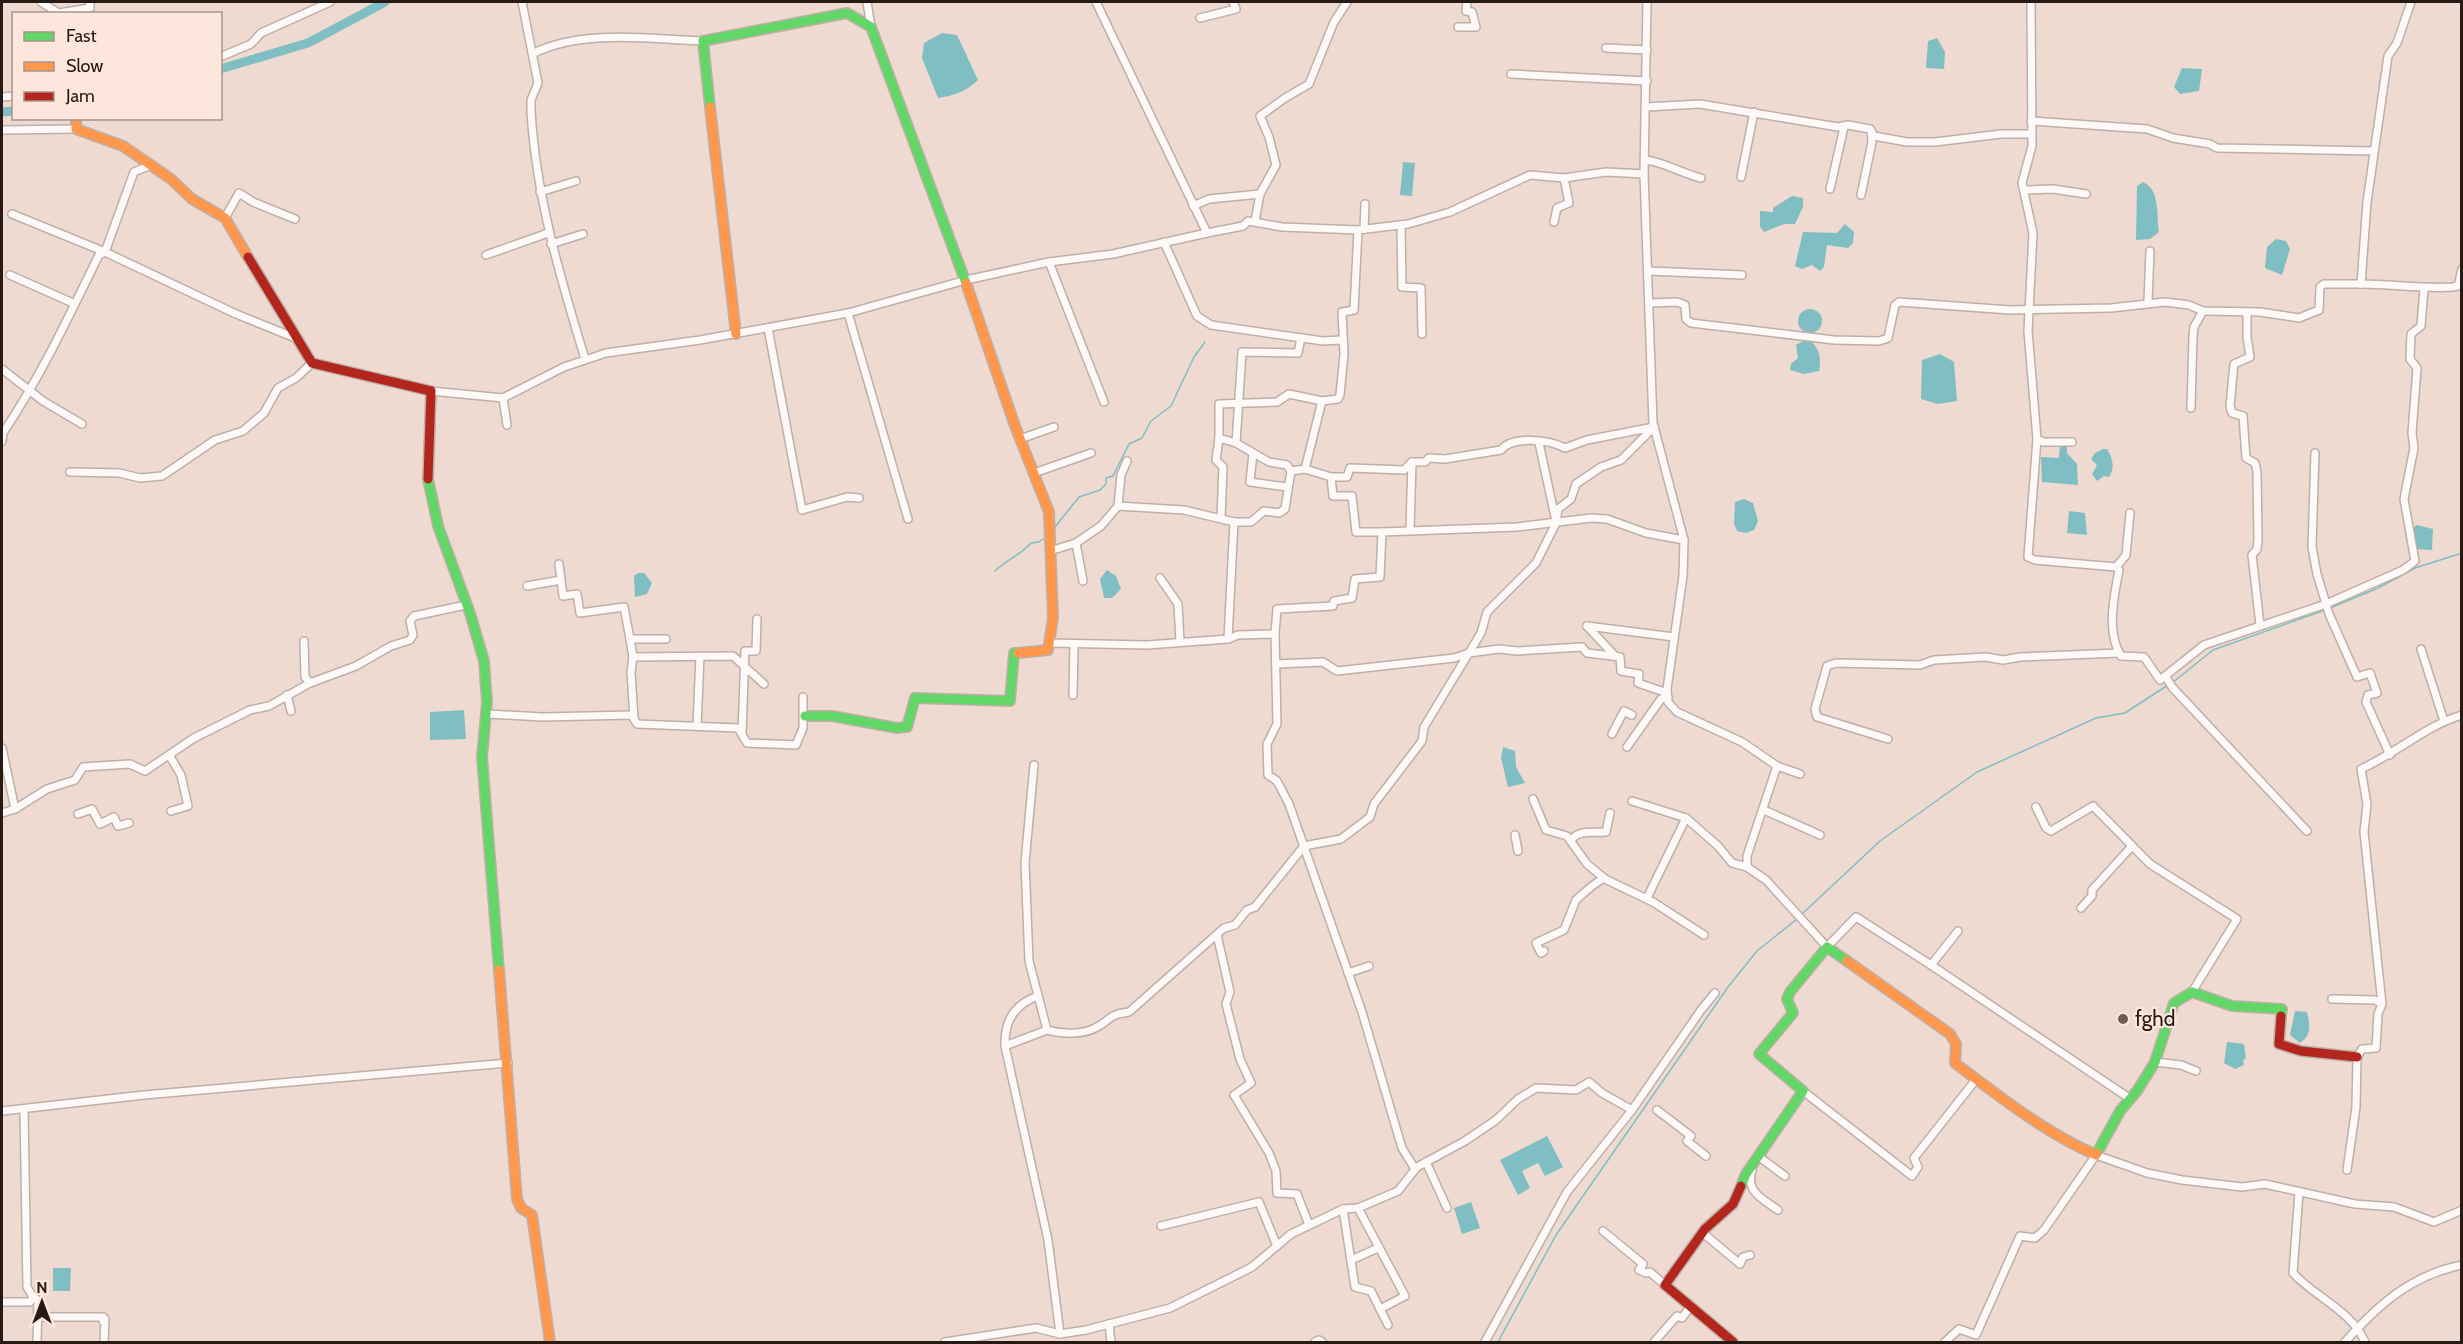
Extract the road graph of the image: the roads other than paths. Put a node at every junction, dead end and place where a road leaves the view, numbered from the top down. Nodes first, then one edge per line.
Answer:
1 (41, 2) edge
2 (90, 2) edge
3 (330, 2) edge
4 (522, 2) edge
5 (867, 2) edge
6 (1096, 2) edge
7 (1233, 2) edge
8 (1347, 2) edge
9 (1467, 2) edge
10 (1647, 2) edge
11 (2031, 2) edge
12 (2411, 2) edge
13 (58, 12) edge
14 (66, 12) edge
15 (1200, 18) dead end
16 (871, 27) junction
17 (1458, 27) dead end
18 (704, 40) junction
19 (1606, 48) dead end
20 (1647, 50) junction
21 (534, 53) junction
22 (222, 56) edge
23 (1511, 74) dead end
24 (1647, 81) junction
25 (1646, 107) junction
26 (1754, 112) junction
27 (76, 120) edge
28 (2031, 121) junction
29 (1844, 127) junction
30 (76, 129) junction
31 (1870, 129) junction
32 (2, 130) edge
33 (2031, 134) junction
34 (2374, 151) junction
35 (1645, 159) junction
36 (151, 165) junction
37 (1644, 174) junction
38 (1741, 177) dead end
39 (1564, 178) junction
40 (1701, 178) dead end
41 (576, 181) dead end
42 (1830, 189) dead end
43 (2024, 190) junction
44 (540, 192) junction
45 (1260, 194) junction
46 (2086, 194) dead end
47 (1862, 195) dead end
48 (1365, 204) dead end
49 (1193, 206) junction
50 (12, 214) dead end
51 (225, 218) junction
52 (295, 219) dead end
53 (1255, 221) junction
54 (1554, 222) dead end
55 (1401, 225) junction
56 (1361, 230) junction
57 (548, 233) junction
58 (1207, 233) junction
59 (583, 234) dead end
60 (1164, 242) junction
61 (551, 244) junction
62 (2150, 251) dead end
63 (105, 252) junction
64 (486, 255) dead end
65 (1049, 262) junction
66 (2462, 269) edge
67 (1649, 271) junction
68 (10, 275) dead end
69 (1742, 275) dead end
70 (966, 280) junction
71 (2361, 284) junction
72 (2424, 289) junction
73 (2148, 302) junction
74 (1650, 303) junction
75 (75, 304) junction
76 (2028, 309) junction
77 (2203, 311) junction
78 (848, 313) junction
79 (2247, 313) junction
80 (768, 328) junction
81 (736, 334) junction
82 (1422, 334) dead end
83 (1301, 338) junction
84 (298, 339) junction
85 (1342, 340) junction
86 (585, 358) junction
87 (312, 363) junction
88 (2, 369) edge
89 (32, 390) junction
90 (431, 391) junction
91 (503, 398) junction
92 (1322, 401) junction
93 (1104, 402) dead end
94 (1239, 405) junction
95 (2191, 408) dead end
96 (82, 424) dead end
97 (507, 424) dead end
98 (1054, 427) dead end
99 (1654, 428) junction
100 (1220, 438) junction
101 (1020, 439) junction
102 (2037, 439) junction
103 (2, 441) edge
104 (2072, 442) dead end
105 (1236, 443) junction
106 (1539, 443) junction
107 (1091, 453) dead end
108 (1253, 453) junction
109 (2315, 453) dead end
110 (1127, 461) dead end
111 (1412, 462) junction
112 (1305, 469) junction
113 (1291, 471) junction
114 (70, 472) dead end
115 (1034, 473) junction
116 (1331, 477) junction
117 (1287, 487) junction
118 (859, 498) dead end
119 (1118, 506) junction
120 (2130, 513) dead end
121 (1221, 518) junction
122 (908, 519) dead end
123 (1234, 522) junction
124 (1556, 523) junction
125 (1410, 530) junction
126 (1382, 532) junction
127 (1684, 540) junction
128 (1077, 543) junction
129 (1053, 550) junction
130 (559, 564) dead end
131 (2116, 567) junction
132 (1160, 578) dead end
133 (561, 579) junction
134 (1083, 581) dead end
135 (527, 586) dead end
136 (466, 605) junction
137 (2327, 607) junction
138 (757, 619) dead end
139 (2260, 625) junction
140 (1275, 634) junction
141 (1674, 637) junction
142 (630, 639) junction
143 (666, 639) dead end
144 (1228, 639) junction
145 (304, 641) dead end
146 (1050, 642) junction
147 (1180, 642) junction
148 (1074, 644) junction
149 (2421, 649) dead end
150 (1469, 652) junction
151 (2119, 653) junction
152 (700, 656) junction
153 (1615, 656) junction
154 (633, 657) junction
155 (1276, 664) junction
156 (746, 669) junction
157 (2166, 677) junction
158 (310, 683) junction
159 (764, 684) dead end
160 (287, 695) junction
161 (1073, 695) dead end
162 (1667, 695) junction
163 (803, 697) dead end
164 (291, 711) dead end
165 (488, 714) junction
166 (1632, 715) dead end
167 (2462, 715) edge
168 (805, 716) junction
169 (634, 719) junction
170 (2444, 721) junction
171 (697, 726) junction
172 (1612, 734) dead end
173 (742, 736) junction
174 (1888, 739) dead end
175 (1627, 747) dead end
176 (2, 749) edge
177 (169, 755) junction
178 (2390, 755) junction
179 (1034, 765) dead end
180 (1777, 766) junction
181 (1800, 774) dead end
182 (1533, 799) dead end
183 (1632, 801) dead end
184 (2036, 807) dead end
185 (15, 809) junction
186 (1764, 810) junction
187 (171, 812) dead end
188 (2, 813) edge
189 (1610, 813) dead end
190 (78, 814) dead end
191 (1686, 818) junction
192 (129, 823) dead end
193 (2307, 831) dead end
194 (1515, 835) dead end
195 (1820, 835) dead end
196 (1571, 841) junction
197 (1304, 846) junction
198 (2132, 846) junction
199 (1518, 851) dead end
200 (1746, 867) junction
201 (1604, 878) junction
202 (1647, 898) junction
203 (2081, 908) dead end
204 (1958, 931) dead end
205 (1217, 934) junction
206 (1704, 935) dead end
207 (1827, 947) junction
208 (1544, 951) dead end
209 (1931, 965) junction
210 (1369, 966) dead end
211 (1348, 973) junction
212 (2192, 992) junction
213 (1715, 993) dead end
214 (1038, 996) junction
215 (2332, 999) dead end
216 (2382, 1004) junction
217 (1047, 1030) junction
218 (1005, 1046) junction
219 (2357, 1057) junction
220 (2156, 1062) junction
221 (508, 1063) junction
222 (2196, 1071) dead end
223 (1973, 1077) junction
224 (1803, 1091) junction
225 (2130, 1098) junction
226 (24, 1109) junction
227 (1632, 1110) junction
228 (1657, 1110) dead end
229 (2, 1111) edge
230 (2096, 1155) junction
231 (1706, 1156) dead end
232 (1758, 1156) junction
233 (1426, 1162) junction
234 (1751, 1166) junction
235 (1415, 1169) junction
236 (2347, 1170) dead end
237 (1785, 1176) dead end
238 (2298, 1192) junction
239 (1358, 1208) junction
240 (1447, 1208) dead end
241 (1343, 1209) junction
242 (1778, 1210) dead end
243 (2462, 1210) edge
244 (1161, 1226) dead end
245 (1310, 1226) junction
246 (1603, 1231) dead end
247 (1703, 1233) junction
248 (1277, 1246) junction
249 (1378, 1248) junction
250 (1750, 1255) dead end
251 (1351, 1260) junction
252 (2462, 1265) edge
253 (1665, 1285) junction
254 (33, 1297) junction
255 (2, 1302) edge
256 (1690, 1307) junction
257 (1380, 1309) junction
258 (38, 1317) junction
259 (1109, 1324) junction
260 (1388, 1325) dead end
261 (2358, 1328) junction
262 (1060, 1334) junction
263 (1976, 1339) edge
264 (37, 1342) edge
265 (104, 1342) edge
266 (550, 1342) edge
267 (945, 1342) edge
268 (1111, 1342) edge
269 (1315, 1342) edge
270 (1322, 1342) edge
271 (1485, 1342) edge
272 (1654, 1342) edge
273 (1733, 1342) edge
274 (1945, 1342) edge
275 (2345, 1342) edge
276 (2365, 1342) edge

1 - 13 street
2 - 14 street
3 - 22 street
4 - 21 street
5 - 16 street
6 - 49 street
7 - 15 street
8 - 45 street
9 - 17 street
10 - 20 street
11 - 28 street
12 - 34 street
16 - 18 street
16 - 70 street
18 - 21 street
18 - 81 street
19 - 20 street
20 - 24 street
21 - 44 street
23 - 24 street
24 - 25 street
25 - 26 street
25 - 35 street
26 - 29 street
26 - 38 street
27 - 30 street
28 - 33 street
28 - 34 street
29 - 31 street
29 - 42 street
30 - 32 street
30 - 36 street
31 - 33 street
31 - 47 street
33 - 43 street
34 - 71 street
35 - 37 street
35 - 40 street
36 - 51 street
36 - 63 street
37 - 39 street
37 - 67 street
39 - 54 street
39 - 55 street
41 - 44 street
43 - 46 street
43 - 76 street
44 - 57 street
45 - 49 street
45 - 53 street
48 - 56 street
49 - 58 street
50 - 63 street
51 - 52 street
51 - 84 street
53 - 56 street
53 - 58 street
55 - 56 street
55 - 82 street
56 - 85 street
57 - 61 street
57 - 64 street
58 - 60 street
59 - 61 street
60 - 65 street
60 - 83 street
61 - 86 street
62 - 73 street
63 - 75 street
63 - 84 street
65 - 70 street
65 - 93 street
66 - 72 street
67 - 69 street
67 - 74 street
68 - 75 street
70 - 78 street
70 - 101 street
71 - 72 street
71 - 79 street
72 - 137 street
73 - 76 street
73 - 77 street
74 - 76 street
74 - 99 street
75 - 89 street
76 - 102 street
77 - 79 street
77 - 95 street
78 - 80 street
78 - 122 street
79 - 139 street
80 - 81 street
80 - 118 street
81 - 86 street
83 - 85 street
83 - 94 street
84 - 87 street
85 - 92 street
86 - 91 street
87 - 90 street
87 - 114 street
88 - 89 street
89 - 96 street
89 - 103 street
90 - 91 street
90 - 136 street
91 - 97 street
92 - 94 street
92 - 112 street
94 - 100 street
94 - 105 street
98 - 101 street
99 - 106 street
99 - 124 street
99 - 127 street
100 - 105 street
100 - 121 street
101 - 115 street
102 - 104 street
102 - 131 street
105 - 108 street
106 - 111 street
106 - 124 street
107 - 115 street
108 - 113 street
108 - 117 street
109 - 137 street
110 - 119 street
111 - 116 street
111 - 125 street
112 - 113 street
112 - 116 street
113 - 117 street
115 - 129 street
116 - 126 street
117 - 123 street
119 - 121 street
119 - 128 street
120 - 131 street
121 - 123 street
123 - 144 street
124 - 125 street
124 - 127 street
124 - 150 street
125 - 126 street
126 - 140 street
127 - 141 street
128 - 129 street
128 - 134 street
129 - 146 street
130 - 133 street
131 - 151 street
132 - 147 street
133 - 135 street
133 - 142 street
136 - 158 street
136 - 165 street
137 - 139 street
137 - 178 street
138 - 156 street
139 - 157 street
140 - 144 street
140 - 155 street
141 - 153 street
141 - 162 street
142 - 143 street
142 - 154 street
144 - 147 street
145 - 158 street
146 - 148 street
146 - 168 street
147 - 148 street
148 - 161 street
149 - 170 street
150 - 153 street
150 - 155 street
150 - 197 street
151 - 157 street
151 - 174 street
152 - 154 street
152 - 156 street
152 - 171 street
153 - 162 street
154 - 169 street
155 - 197 street
156 - 159 street
156 - 173 street
157 - 193 street
158 - 160 street
160 - 164 street
160 - 177 street
162 - 175 street
162 - 180 street
163 - 168 street
165 - 169 street
165 - 221 street
166 - 172 street
167 - 170 street
168 - 173 street
169 - 171 street
170 - 178 street
171 - 173 street
176 - 185 street
177 - 185 street
177 - 187 street
178 - 216 street
179 - 214 street
180 - 181 street
180 - 186 street
182 - 196 street
183 - 191 street
184 - 198 street
185 - 188 street
186 - 195 street
186 - 200 street
189 - 196 street
190 - 192 street
191 - 200 street
191 - 202 street
194 - 199 street
196 - 201 street
197 - 205 street
197 - 211 street
198 - 203 street
198 - 212 street
200 - 207 street
201 - 202 street
201 - 208 street
202 - 206 street
204 - 209 street
205 - 217 street
205 - 245 street
207 - 209 street
207 - 223 street
207 - 224 street
209 - 225 street
210 - 211 street
211 - 235 street
212 - 219 street
212 - 220 street
213 - 227 street
214 - 217 street
214 - 218 street
215 - 216 street
216 - 219 street
217 - 218 street
218 - 262 street
219 - 236 street
220 - 222 street
220 - 225 street
221 - 226 street
221 - 266 street
223 - 224 street
223 - 230 street
224 - 232 street
225 - 230 street
226 - 229 street
226 - 254 street
227 - 233 street
227 - 271 street
228 - 231 street
230 - 238 street
230 - 263 street
232 - 234 street
232 - 237 street
233 - 235 street
233 - 240 street
234 - 242 street
234 - 247 street
235 - 239 street
238 - 243 street
238 - 261 street
239 - 241 street
239 - 249 street
241 - 245 street
241 - 251 street
244 - 248 street
245 - 248 street
246 - 253 street
247 - 250 street
247 - 253 street
248 - 259 street
249 - 251 street
249 - 257 street
251 - 257 street
252 - 261 street
253 - 256 street
254 - 255 street
254 - 258 street
256 - 272 street
256 - 273 street
257 - 260 street
258 - 264 street
258 - 265 street
259 - 262 street
259 - 268 street
261 - 275 street
261 - 276 street
262 - 267 street
263 - 274 street
269 - 270 street

